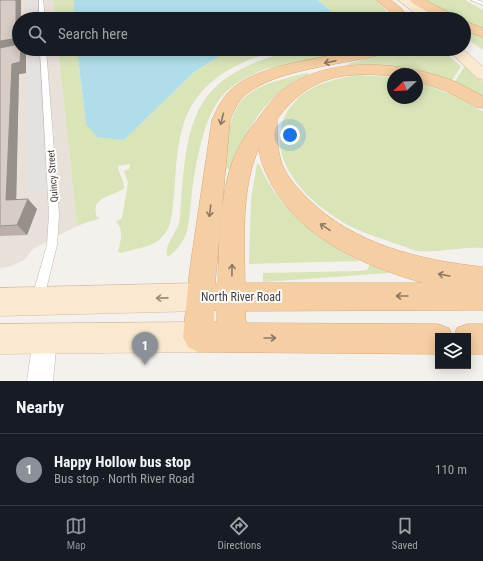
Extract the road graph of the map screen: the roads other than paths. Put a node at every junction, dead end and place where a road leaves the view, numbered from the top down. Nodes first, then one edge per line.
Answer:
1 (41, 0) edge
2 (383, 0) edge
3 (391, 0) edge
4 (404, 0) edge
5 (416, 0) edge
6 (473, 0) edge
7 (483, 4) edge
8 (42, 12) edge
9 (398, 12) edge
10 (407, 12) edge
11 (421, 12) edge
12 (438, 12) edge
13 (471, 28) edge
14 (483, 33) edge
15 (471, 49) edge
16 (12, 54) edge
17 (0, 56) edge
18 (43, 56) edge
19 (357, 56) edge
20 (462, 56) edge
21 (483, 58) edge
22 (387, 71) edge
23 (483, 75) edge
24 (423, 78) edge
25 (483, 103) edge
26 (268, 118) junction
27 (483, 280) edge
28 (232, 296) junction
29 (483, 296) edge
30 (201, 297) junction
31 (37, 301) junction
32 (0, 302) edge
33 (198, 337) junction
34 (231, 338) junction
35 (435, 338) edge
36 (0, 339) edge
37 (45, 339) junction
38 (471, 339) edge
39 (483, 339) edge
40 (40, 381) edge

1 - 8 lane
2 - 9 main road
3 - 10 main road
4 - 11 main road
5 - 12 main road
6 - 7 lane
13 - 14 main road
15 - 21 main road
16 - 17 lane
18 - 31 lane, Quincy Street
19 -> 30 main road
20 - 23 main road
22 - 26 main road
24 - 25 main road
27 -> 26 main road
28 -> 26 main road
29 -> 28 main road, North River Road
28 - 30 main road, North River Road
28 - 34 main road
30 -> 31 main road, North River Road
30 - 33 main road
31 - 32 main road, North River Road
33 - 34 main road
33 - 37 main road
34 -> 35 main road
36 - 37 main road
37 - 40 street
38 - 39 main road

